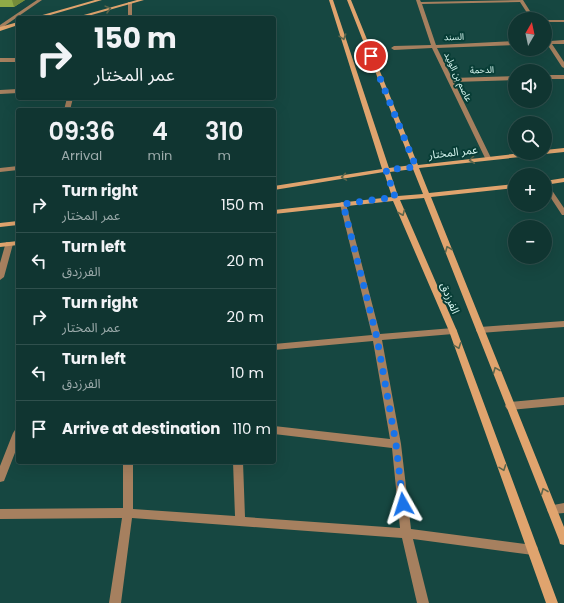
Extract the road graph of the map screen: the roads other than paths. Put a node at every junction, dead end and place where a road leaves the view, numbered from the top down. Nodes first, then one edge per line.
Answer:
1 (40, 0) edge
2 (100, 0) edge
3 (142, 0) edge
4 (331, 0) edge
5 (349, 0) edge
6 (521, 0) edge
7 (419, 1) edge
8 (130, 3) junction
9 (529, 12) edge
10 (17, 16) edge
11 (41, 16) edge
12 (82, 16) edge
13 (130, 16) edge
14 (16, 17) edge
15 (552, 21) edge
16 (564, 21) edge
17 (16, 24) edge
18 (16, 27) edge
19 (0, 28) edge
20 (552, 41) edge
21 (564, 42) edge
22 (508, 44) edge
23 (434, 46) junction
24 (394, 48) dead end
25 (552, 49) edge
26 (0, 60) edge
27 (16, 60) edge
28 (564, 66) edge
29 (552, 77) edge
30 (564, 77) edge
31 (508, 78) edge
32 (450, 80) junction
33 (16, 91) edge
34 (0, 92) edge
35 (564, 150) edge
36 (552, 151) edge
37 (508, 156) edge
38 (488, 158) junction
39 (416, 167) junction
40 (16, 168) edge
41 (0, 170) edge
42 (386, 170) junction
43 (564, 180) edge
44 (552, 182) edge
45 (508, 187) edge
46 (276, 188) edge
47 (552, 194) edge
48 (427, 196) junction
49 (395, 197) junction
50 (343, 204) junction
51 (276, 212) edge
52 (564, 213) edge
53 (16, 223) edge
54 (0, 225) edge
55 (16, 243) edge
56 (9, 244) junction
57 (0, 245) edge
58 (0, 277) edge
59 (564, 324) edge
60 (480, 330) junction
61 (453, 331) junction
62 (377, 338) junction
63 (276, 347) edge
64 (564, 401) edge
65 (510, 406) junction
66 (276, 430) edge
67 (16, 438) edge
68 (396, 444) junction
69 (128, 464) edge
70 (238, 464) edge
71 (0, 478) edge
72 (564, 508) edge
73 (552, 509) junction
74 (128, 513) junction
75 (0, 514) edge
76 (240, 521) junction
77 (406, 533) junction
78 (564, 540) edge
79 (533, 550) junction
80 (115, 603) edge
81 (424, 603) edge
82 (552, 603) edge

1 - 10 street
2 - 11 main road
3 - 8 main road
4 -> 42 main road, الفرزدق
5 - 39 main road, الفرزدق
6 - 7 street
6 - 9 street
7 - 23 street, عاصم بن الوليد
12 -> 8 main road
8 - 13 street
14 - 19 street
15 - 16 street
17 - 19 main road
18 - 19 main road
20 - 21 street
22 - 23 street, السند
23 - 24 street, السند
23 - 32 street, عاصم بن الوليد
25 - 28 street
26 - 27 street
29 - 30 street
31 - 32 street, الدحمة
32 - 38 street, عاصم بن الوليد
33 - 34 street
35 - 36 main road
37 - 38 main road, عمر المختار
38 -> 39 main road, عمر المختار
39 - 42 main road, عمر المختار
39 - 48 main road, الفرزدق
40 - 41 street
42 -> 46 main road, عمر المختار
42 - 49 main road, الفرزدق
43 - 44 main road
45 - 48 main road
47 - 52 street
48 - 49 main road
60 -> 48 main road, الفرزدق
49 - 50 main road
49 -> 61 main road, الفرزدق
50 - 51 main road
50 - 62 street
53 - 54 main road
55 - 56 main road
56 - 57 main road
56 - 58 street
59 - 60 street
65 -> 60 main road, الفرزدق
61 - 62 street
61 -> 79 main road, الفرزدق
62 - 63 street
62 - 68 street
64 - 65 street
73 -> 65 main road, الفرزدق
66 - 68 street
67 - 71 street
68 - 77 street
69 - 74 street
70 - 76 street
72 - 73 street
73 - 78 main road, الفرزدق
74 - 75 street
74 - 76 street
74 - 80 street
76 - 77 street
77 - 79 street
77 - 81 street
79 - 82 main road, الفرزدق

